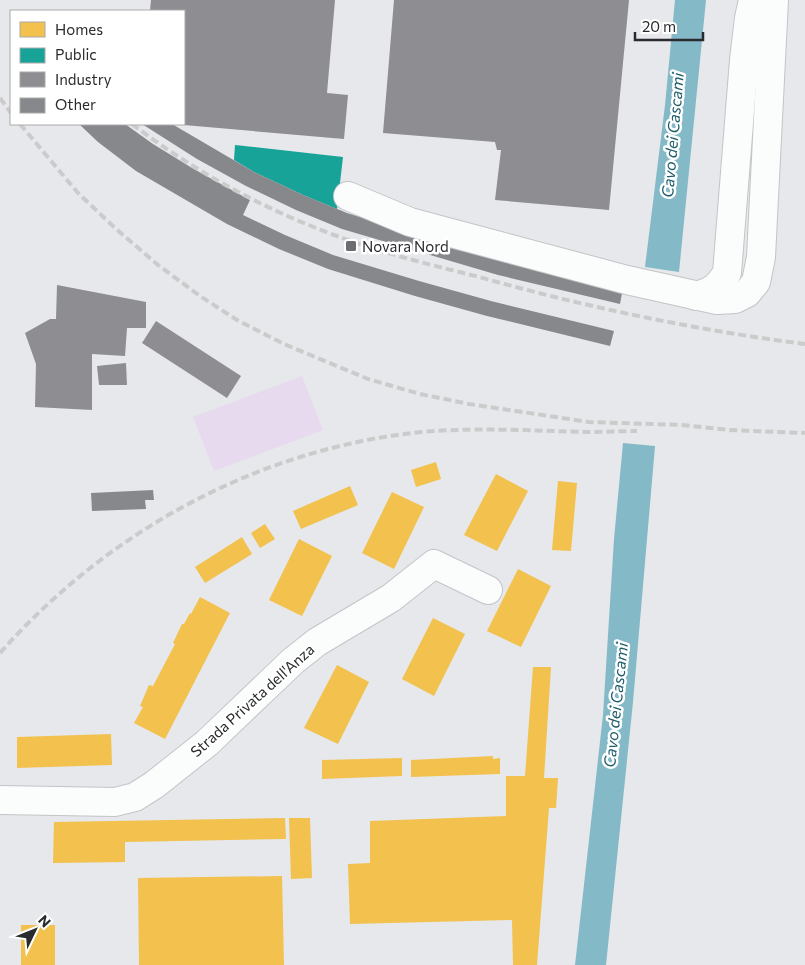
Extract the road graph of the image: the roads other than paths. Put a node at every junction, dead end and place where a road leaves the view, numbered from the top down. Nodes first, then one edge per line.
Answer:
1 (753, 0) edge
2 (774, 0) edge
3 (736, 163) junction
4 (766, 166) junction
5 (348, 196) dead end
6 (730, 252) junction
7 (761, 257) junction
8 (696, 296) junction
9 (488, 590) dead end
10 (0, 800) edge

1 - 3 street
2 - 4 street
3 - 4 street
3 - 6 street
4 - 7 street
5 - 8 street
6 - 7 street
6 - 8 street
7 - 8 street
9 - 10 street, Strada Privata dell'Anza

